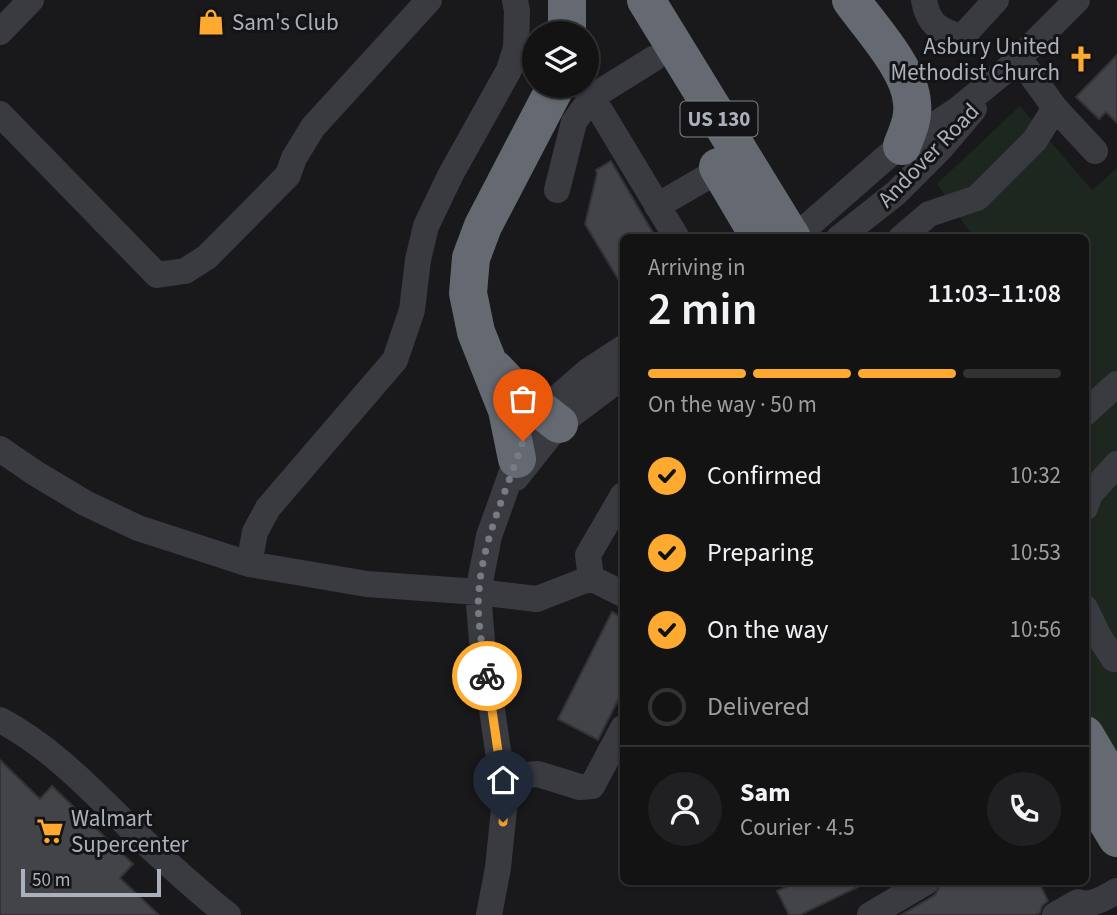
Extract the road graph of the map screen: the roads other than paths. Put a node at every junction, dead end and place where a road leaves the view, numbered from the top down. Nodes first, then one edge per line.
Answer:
1 (31, 0) edge
2 (429, 0) edge
3 (515, 0) edge
4 (567, 0) edge
5 (618, 0) edge
6 (646, 0) edge
7 (675, 0) edge
8 (851, 0) edge
9 (924, 0) edge
10 (996, 0) edge
11 (1077, 0) edge
12 (567, 21) edge
13 (0, 32) edge
14 (653, 59) junction
15 (1015, 62) junction
16 (697, 84) junction
17 (599, 93) edge
18 (550, 98) edge
19 (591, 98) edge
20 (593, 98) edge
21 (1055, 108) junction
22 (0, 114) edge
23 (902, 146) junction
24 (1095, 151) dead end
25 (719, 170) junction
26 (558, 190) dead end
27 (657, 206) junction
28 (674, 234) edge
29 (758, 234) edge
30 (791, 234) edge
31 (798, 234) edge
32 (844, 234) edge
33 (906, 234) edge
34 (620, 350) edge
35 (487, 359) junction
36 (620, 378) edge
37 (1117, 384) edge
38 (1089, 409) edge
39 (550, 418) junction
40 (0, 449) edge
41 (1117, 464) edge
42 (512, 473) junction
43 (1089, 497) edge
44 (620, 500) edge
45 (248, 564) junction
46 (592, 578) junction
47 (478, 592) junction
48 (620, 592) edge
49 (1089, 616) edge
50 (1116, 661) edge
51 (0, 720) edge
52 (620, 734) edge
53 (1089, 743) edge
54 (502, 777) junction
55 (1117, 789) edge
56 (1089, 792) edge
57 (1117, 838) edge
58 (921, 885) edge
59 (1117, 891) edge
60 (1073, 892) edge
61 (228, 915) edge
62 (489, 915) edge
63 (870, 915) edge
64 (1055, 915) edge

1 - 13 street
2 - 22 street
3 - 45 street
4 - 12 highway
5 - 14 highway, US 130
6 - 16 highway, US 130
7 - 16 highway
8 - 23 highway
9 - 10 street
11 - 15 street, Andover Road
14 - 17 street
14 - 25 highway, US 130
15 - 21 street
15 - 23 street, Andover Road
15 - 32 street, Andover Road
16 - 30 highway, US 130
18 - 35 highway
19 - 26 street
20 - 27 street
21 - 24 street
21 - 33 street
23 - 31 street, Andover Road
25 - 27 street
25 - 29 highway, US 130
27 - 28 street
34 - 39 street
35 - 39 highway
35 - 42 highway
36 - 39 street
37 - 38 street
39 - 42 street
40 - 45 street
41 - 43 street
42 - 47 street
44 - 46 street
45 - 47 street
46 - 47 street
46 - 48 street
47 - 54 street
49 - 50 street
51 - 61 street
52 - 54 street
53 - 55 highway
54 - 62 street
56 - 57 highway
58 - 63 street
59 - 60 street
60 - 64 street

